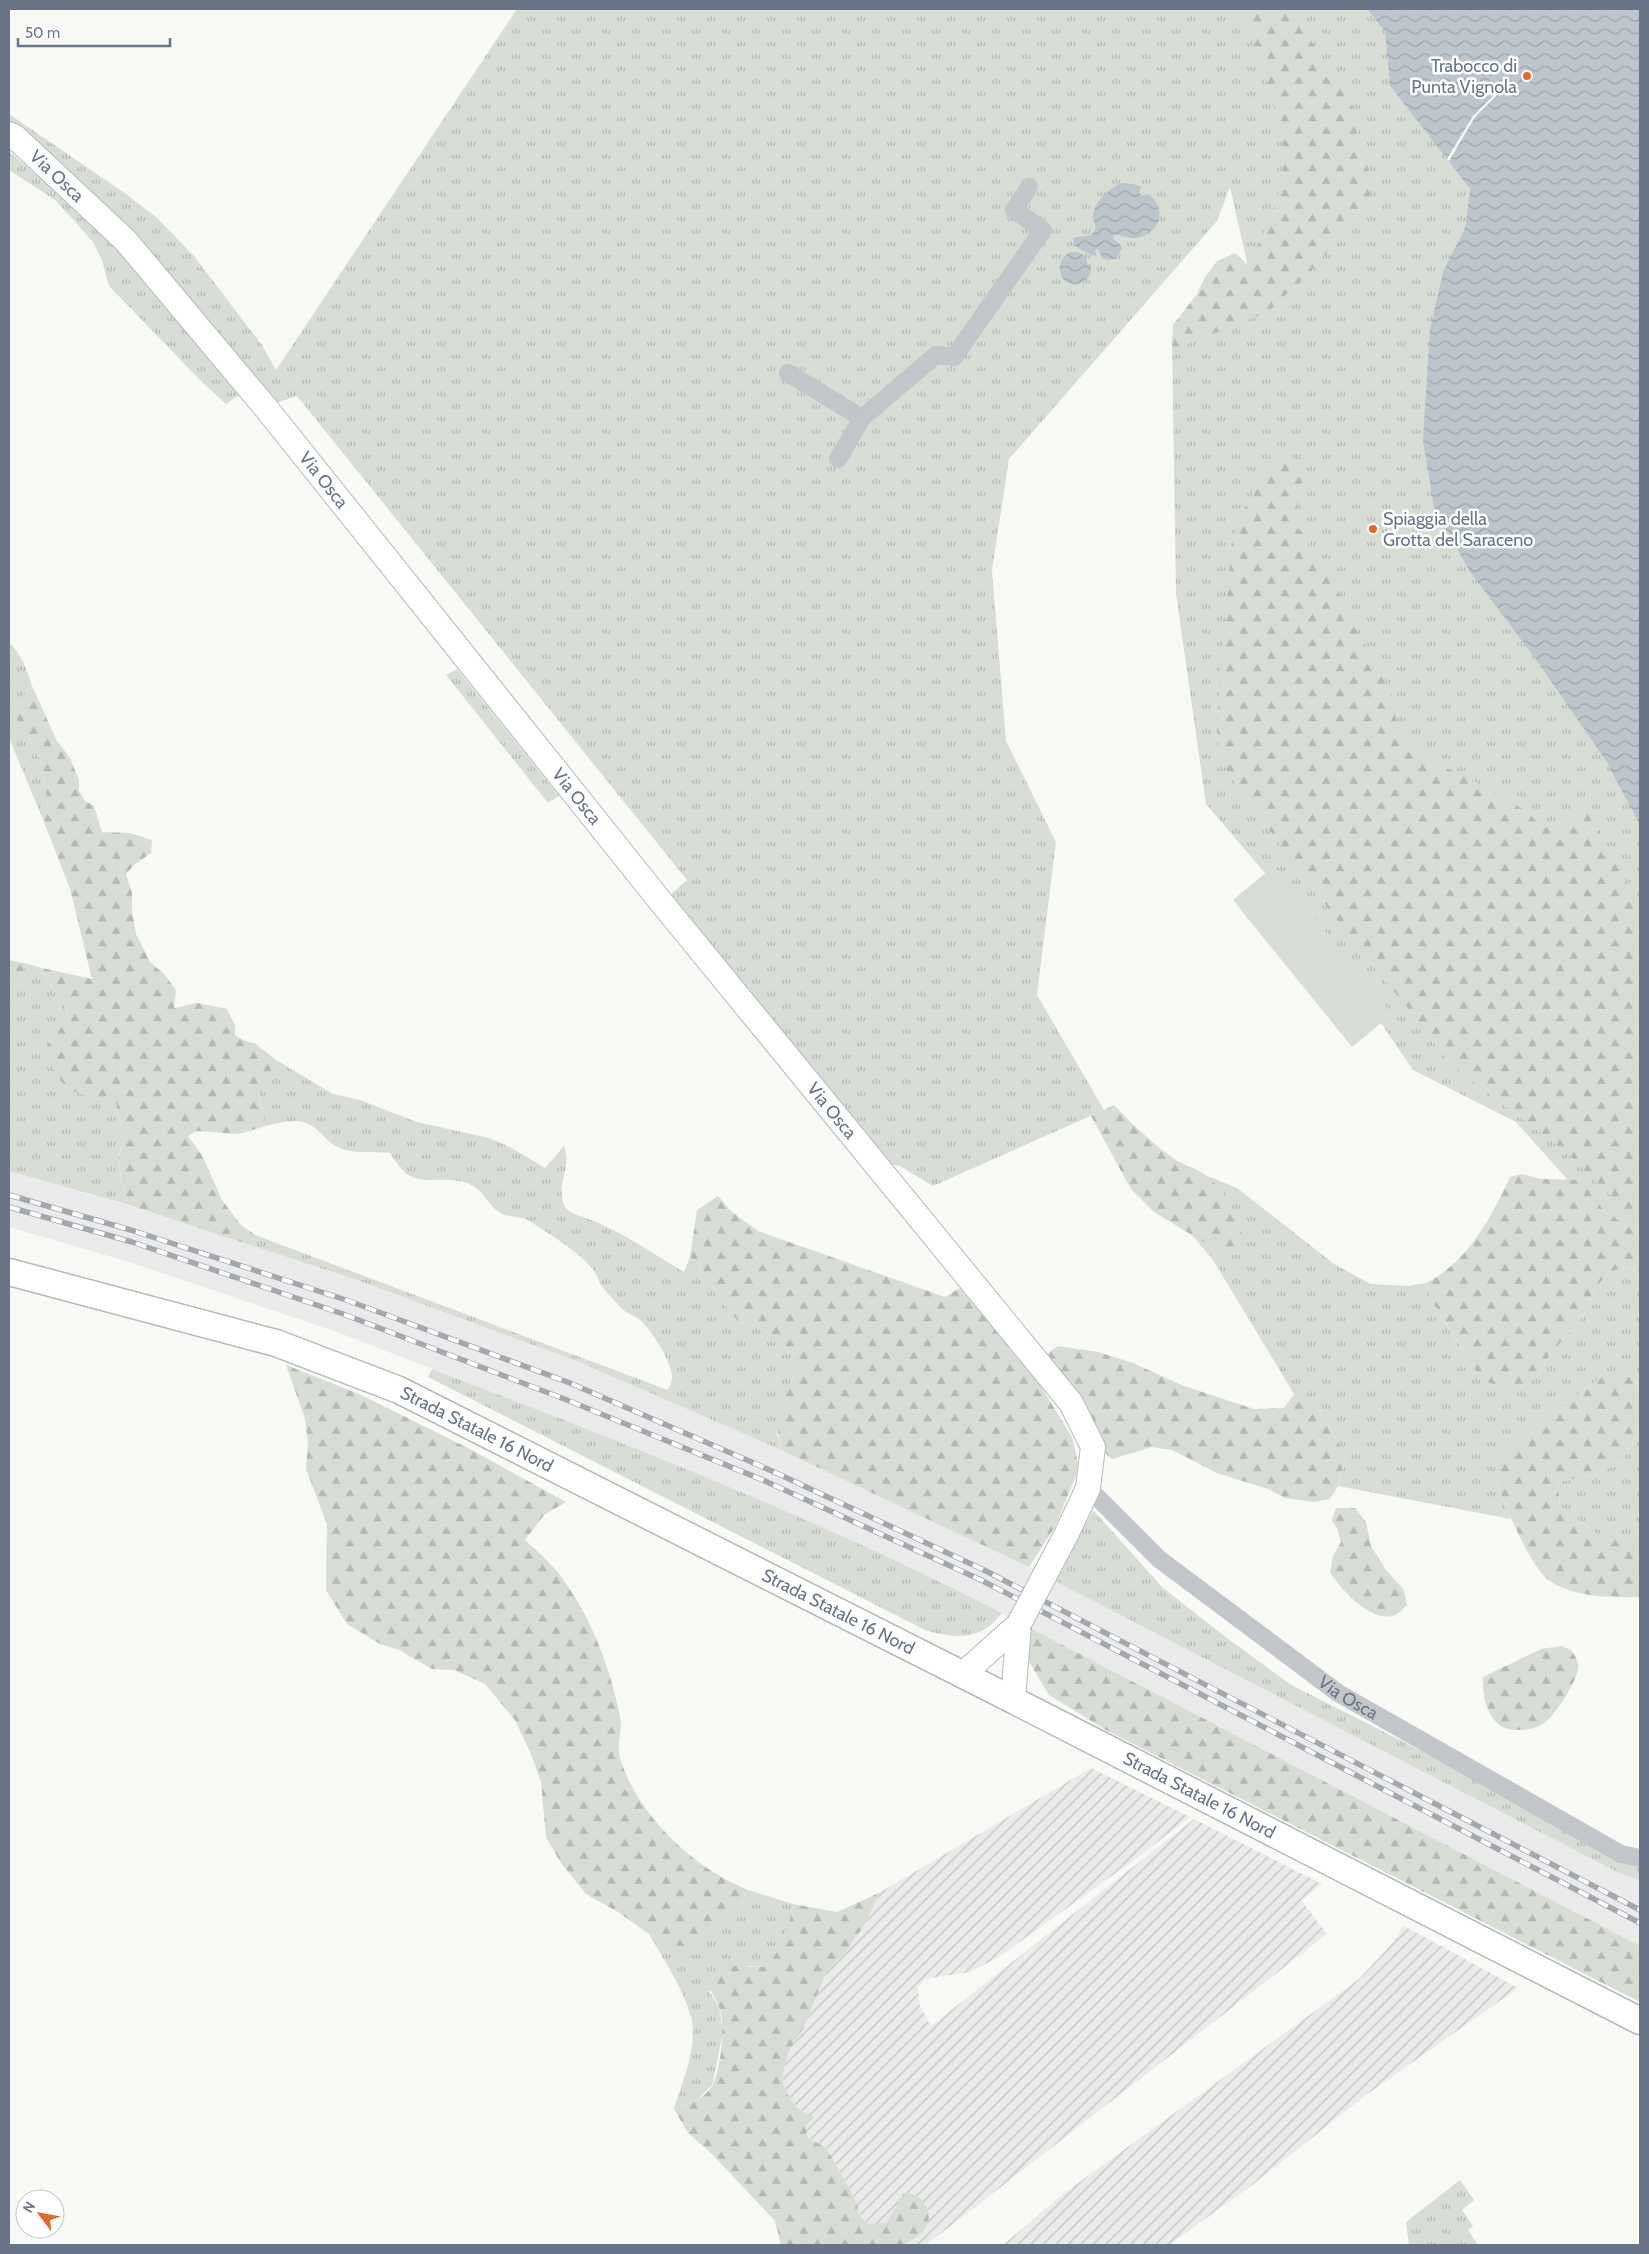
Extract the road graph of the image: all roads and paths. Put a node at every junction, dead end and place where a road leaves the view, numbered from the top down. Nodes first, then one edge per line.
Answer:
1 (9, 134) edge
2 (1029, 187) dead end
3 (788, 373) dead end
4 (862, 418) junction
5 (838, 459) dead end
6 (9, 1272) edge
7 (1088, 1488) junction
8 (1019, 1624) junction
9 (962, 1674) junction
10 (1014, 1700) junction
11 (1640, 1858) edge
12 (1640, 2021) edge

1 - 7 street, Via Osca
2 - 4 street
3 - 4 street
4 - 5 street
6 - 9 main road, Strada Statale 16 Nord
7 - 8 street, Via Osca, bridge
7 - 11 street, Via Osca
8 - 9 street
8 - 10 street
9 - 10 main road, Strada Statale 16 Nord
10 - 12 main road, Strada Statale 16 Nord

